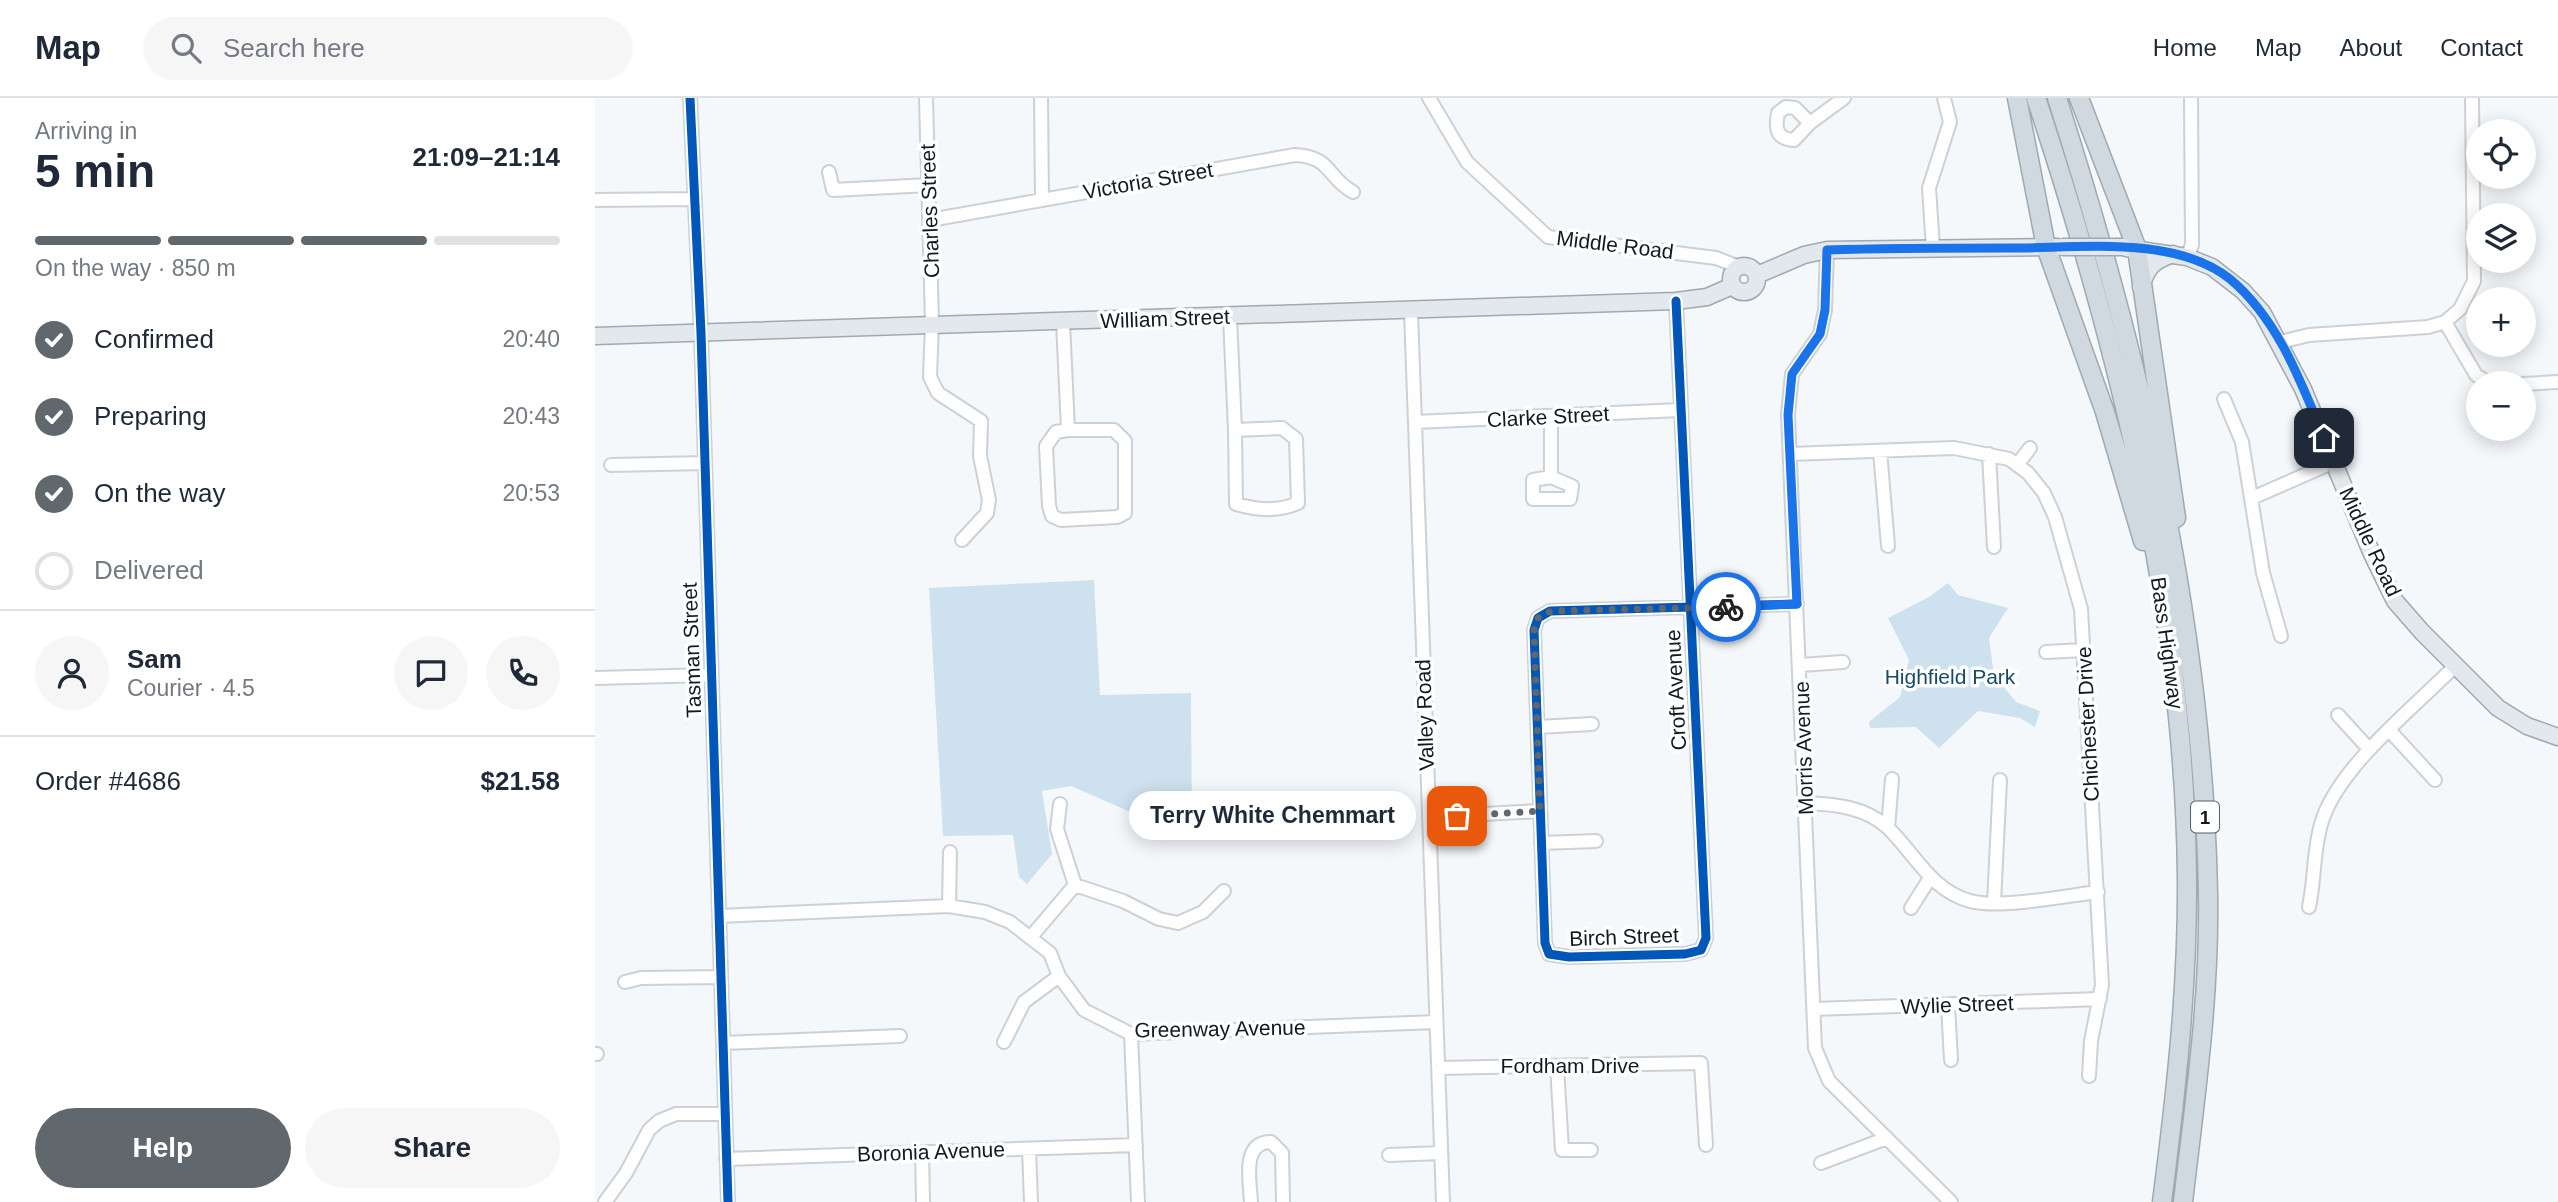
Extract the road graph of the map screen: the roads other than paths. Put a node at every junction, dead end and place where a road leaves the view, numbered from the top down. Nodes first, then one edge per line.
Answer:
1 (690, 98) edge
2 (926, 98) edge
3 (1041, 98) edge
4 (1429, 98) edge
5 (1844, 98) edge
6 (1944, 98) edge
7 (2017, 98) edge
8 (2036, 98) edge
9 (2057, 98) edge
10 (2079, 98) edge
11 (2192, 98) edge
12 (2472, 98) edge
13 (1810, 123) dead end
14 (829, 172) dead end
15 (929, 185) junction
16 (1353, 192) dead end
17 (695, 199) junction
18 (1042, 199) junction
19 (595, 200) edge
20 (930, 220) junction
21 (2042, 221) junction
22 (2054, 247) junction
23 (1933, 248) junction
24 (2022, 248) junction
25 (2130, 248) junction
26 (1827, 250) junction
27 (2180, 256) junction
28 (1739, 267) junction
29 (1757, 275) junction
30 (1732, 286) junction
31 (2141, 287) junction
32 (1676, 301) junction
33 (1411, 312) junction
34 (1230, 317) junction
35 (1063, 322) junction
36 (932, 323) junction
37 (2445, 323) junction
38 (701, 333) junction
39 (595, 336) edge
40 (2280, 342) junction
41 (2474, 371) edge
42 (2558, 382) edge
43 (2536, 383) edge
44 (2224, 399) dead end
45 (1680, 410) junction
46 (1551, 417) junction
47 (1415, 422) junction
48 (1068, 430) junction
49 (1235, 430) junction
50 (2030, 448) dead end
51 (1880, 451) junction
52 (1790, 454) junction
53 (1989, 454) junction
54 (2334, 462) junction
55 (705, 463) junction
56 (611, 465) dead end
57 (2017, 465) junction
58 (1551, 477) dead end
59 (2252, 498) junction
60 (962, 540) dead end
61 (1888, 545) dead end
62 (1994, 547) dead end
63 (1797, 604) junction
64 (1689, 608) junction
65 (2281, 636) dead end
66 (2084, 650) junction
67 (2046, 652) dead end
68 (1843, 663) dead end
69 (2172, 663) junction
70 (1801, 665) junction
71 (2455, 666) junction
72 (710, 675) junction
73 (595, 678) edge
74 (2338, 715) dead end
75 (1592, 724) dead end
76 (1538, 727) junction
77 (2390, 731) junction
78 (2558, 737) edge
79 (2200, 744) junction
80 (2369, 749) junction
81 (1892, 779) dead end
82 (2000, 780) dead end
83 (2435, 780) dead end
84 (1807, 803) junction
85 (1060, 804) dead end
86 (1540, 811) junction
87 (1429, 817) junction
88 (1888, 828) junction
89 (1596, 841) dead end
90 (1541, 843) junction
91 (950, 852) dead end
92 (1930, 878) junction
93 (1075, 885) junction
94 (1224, 891) dead end
95 (2098, 892) junction
96 (1994, 903) junction
97 (949, 906) junction
98 (2309, 907) dead end
99 (1911, 908) dead end
100 (719, 916) junction
101 (1030, 937) junction
102 (1701, 950) joint
103 (1059, 976) junction
104 (721, 977) junction
105 (625, 982) dead end
106 (2100, 999) junction
107 (1948, 1006) junction
108 (1814, 1009) junction
109 (1436, 1022) junction
110 (1131, 1034) junction
111 (900, 1036) dead end
112 (1004, 1042) dead end
113 (723, 1043) junction
114 (1951, 1060) dead end
115 (1557, 1066) junction
116 (1438, 1068) junction
117 (2199, 1072) junction
118 (2089, 1076) dead end
119 (724, 1114) junction
120 (1887, 1138) junction
121 (1136, 1145) junction
122 (1706, 1145) dead end
123 (1029, 1149) junction
124 (1591, 1150) dead end
125 (922, 1152) junction
126 (1441, 1153) junction
127 (1389, 1156) dead end
128 (726, 1158) junction
129 (1821, 1163) dead end
130 (605, 1202) edge
131 (728, 1202) edge
132 (923, 1202) edge
133 (1031, 1202) edge
134 (1138, 1202) edge
135 (1251, 1202) edge
136 (1283, 1202) edge
137 (1443, 1202) edge
138 (1951, 1202) edge
139 (2162, 1202) edge
140 (2183, 1202) edge
141 (2195, 1202) edge

1 - 17 street, Tasman Street
2 - 15 street, Charles Street
3 - 18 street
4 - 28 street, Middle Road
5 - 13 street
6 - 23 street
7 - 21 highway
8 - 69 highway, Bass Highway / 1
9 - 79 highway, Bass Highway / 1
10 - 25 highway
11 - 27 street
12 - 37 street
14 - 15 street
15 - 20 street, Charles Street
16 - 18 street, Victoria Street
17 - 19 street
17 - 38 street, Tasman Street
18 - 20 street, Victoria Street
20 - 36 street, Charles Street
21 - 22 highway
21 - 24 main road
22 - 24 main road, Middle Road
22 - 25 main road, Middle Road, bridge
22 - 69 highway
23 - 24 main road, Middle Road
23 - 26 main road, Middle Road
25 - 27 main road, Middle Road
25 - 31 highway
26 - 29 main road, Middle Road
26 - 52 street, Morris Avenue
27 - 31 main road
27 - 40 main road, Middle Road
28 - 29 main road
28 - 30 main road
29 - 30 main road
30 - 32 main road, William Street
31 - 79 highway
32 - 33 main road, William Street
32 - 45 street, Croft Avenue
33 - 34 main road, William Street
33 - 47 street, Valley Road
34 - 35 main road, William Street
34 - 49 street
35 - 36 main road, William Street
35 - 48 street
36 - 38 main road, William Street
36 - 60 street, Charles Street
37 - 40 street
37 - 41 street
38 - 39 main road, William Street
38 - 55 street, Tasman Street
40 - 54 main road, Middle Road
42 - 43 street
44 - 59 street
45 - 46 street, Clarke Street
45 - 64 street, Croft Avenue
46 - 47 street, Clarke Street
46 - 58 street
47 - 87 street, Valley Road
48 - 48 street
49 - 49 street
50 - 57 street
51 - 52 street, Chichester Drive
51 - 53 street, Chichester Drive
51 - 61 street
52 - 63 street, Morris Avenue
53 - 57 street, Chichester Drive
53 - 62 street
54 - 59 street
54 - 71 main road, Middle Road
55 - 56 street
55 - 72 street, Tasman Street
57 - 66 street, Chichester Drive
59 - 65 street
63 - 64 street
63 - 70 street, Morris Avenue
64 - 76 street
64 - 102 street, Croft Avenue
66 - 67 street
66 - 95 street, Chichester Drive
68 - 70 street
69 - 139 highway, Bass Highway / 1
70 - 84 street, Morris Avenue
71 - 77 street
71 - 78 main road, Middle Road
72 - 73 street
72 - 100 street, Tasman Street
74 - 80 street
75 - 76 street
76 - 86 street
77 - 80 street
77 - 83 street
79 - 117 highway, Bass Highway / 1
80 - 98 street
81 - 88 street
82 - 96 street
84 - 88 street
84 - 108 street, Morris Avenue
85 - 93 street
86 - 87 street
86 - 90 street
87 - 109 street, Valley Road
88 - 92 street
89 - 90 street
90 - 102 street, Birch Street
91 - 97 street
92 - 96 street
92 - 99 street
93 - 94 street
93 - 101 street
95 - 96 street
95 - 106 street, Chichester Drive
97 - 100 street, Greenway Avenue
97 - 101 street, Greenway Avenue
100 - 104 street, Tasman Street
101 - 103 street, Greenway Avenue
103 - 110 street, Greenway Avenue
103 - 112 street
104 - 105 street
104 - 113 street, Tasman Street
106 - 107 street, Wylie Street
106 - 118 street, Chichester Drive
107 - 108 street, Wylie Street
107 - 114 street
108 - 120 street, Morris Avenue
109 - 110 street, Greenway Avenue
109 - 116 street, Valley Road
110 - 121 street
111 - 113 street
113 - 119 street, Tasman Street
115 - 116 street, Fordham Drive
115 - 122 street, Fordham Drive
115 - 124 street
116 - 126 street, Valley Road
117 - 140 highway, Bass Highway / 1
117 - 141 highway
119 - 128 street, Tasman Street
119 - 130 street
120 - 129 street
120 - 138 street, Morris Avenue
121 - 123 street, Boronia Avenue
121 - 134 street
123 - 125 street, Boronia Avenue
123 - 133 street
125 - 128 street, Boronia Avenue
125 - 132 street
126 - 127 street
126 - 137 street, Valley Road
128 - 131 street, Tasman Street
135 - 136 street

